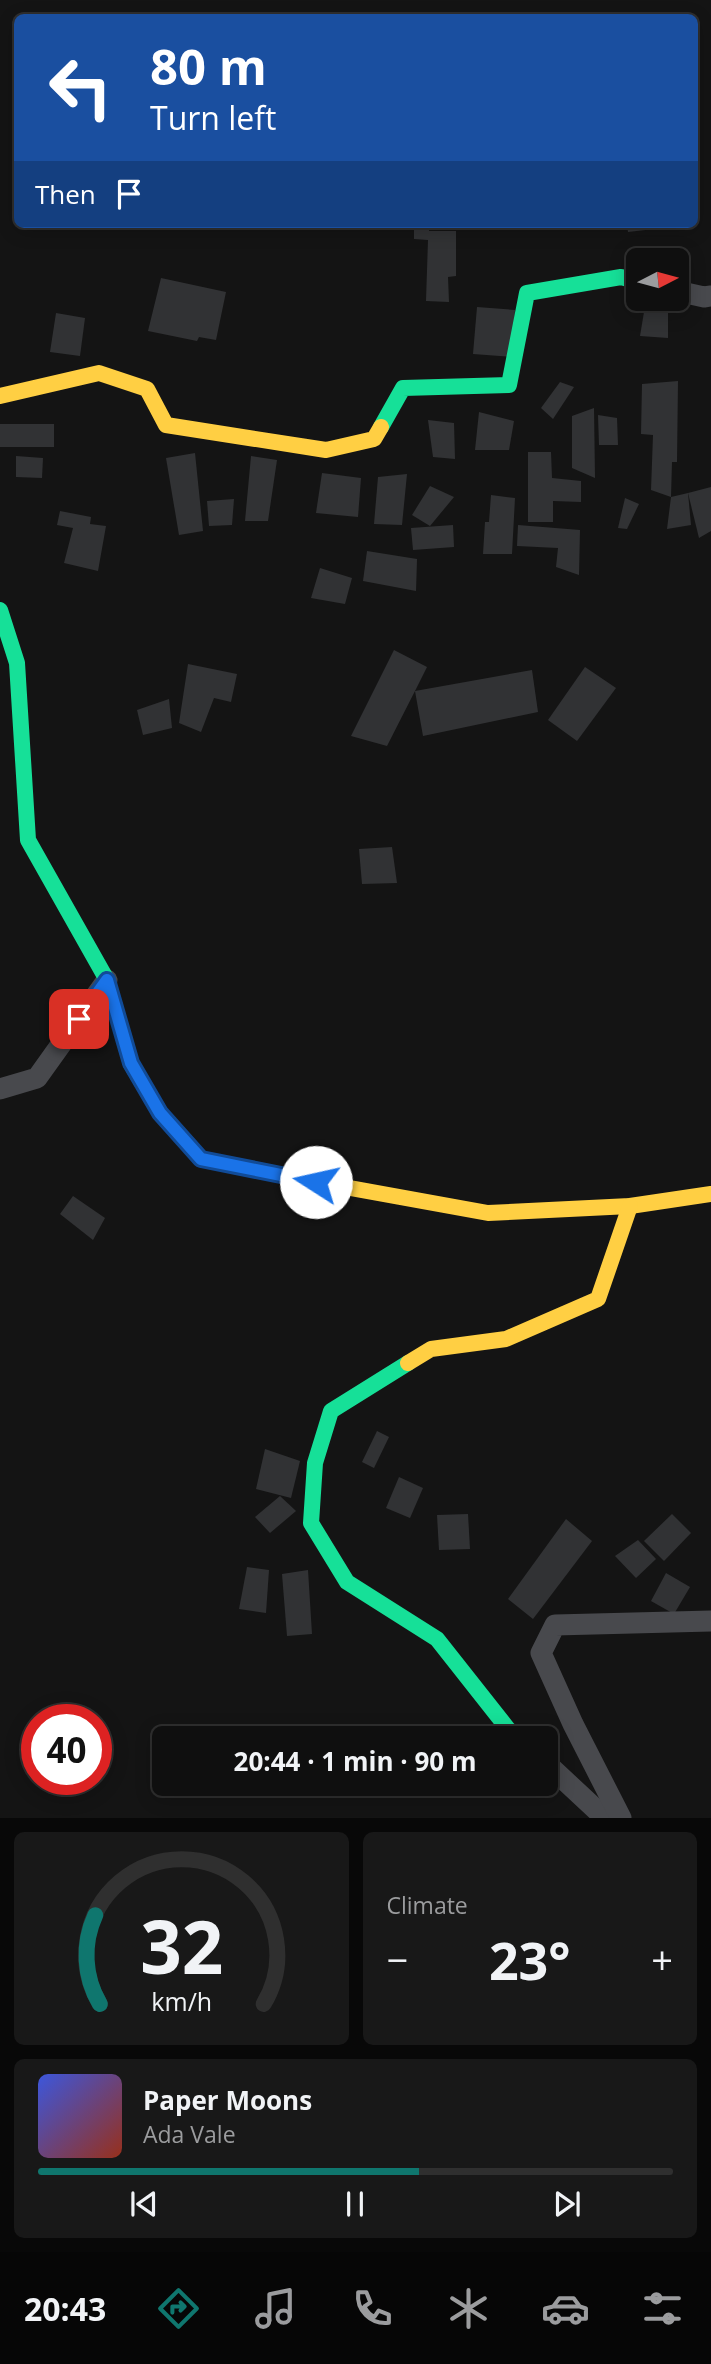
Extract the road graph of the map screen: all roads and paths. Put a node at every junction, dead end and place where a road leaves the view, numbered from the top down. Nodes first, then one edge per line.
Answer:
1 (626, 278) edge
2 (690, 294) edge
3 (711, 296) edge
4 (0, 396) edge
5 (0, 610) edge
6 (107, 980) junction
7 (0, 1089) edge
8 (711, 1194) edge
9 (630, 1206) junction
10 (711, 1622) edge
11 (506, 1726) edge
12 (558, 1774) edge
13 (606, 1818) edge
14 (621, 1818) edge

1 - 4 street
2 - 3 street
5 - 6 street
6 - 7 street
6 - 9 street
8 - 9 street
9 - 11 street
10 - 14 street
12 - 13 street

